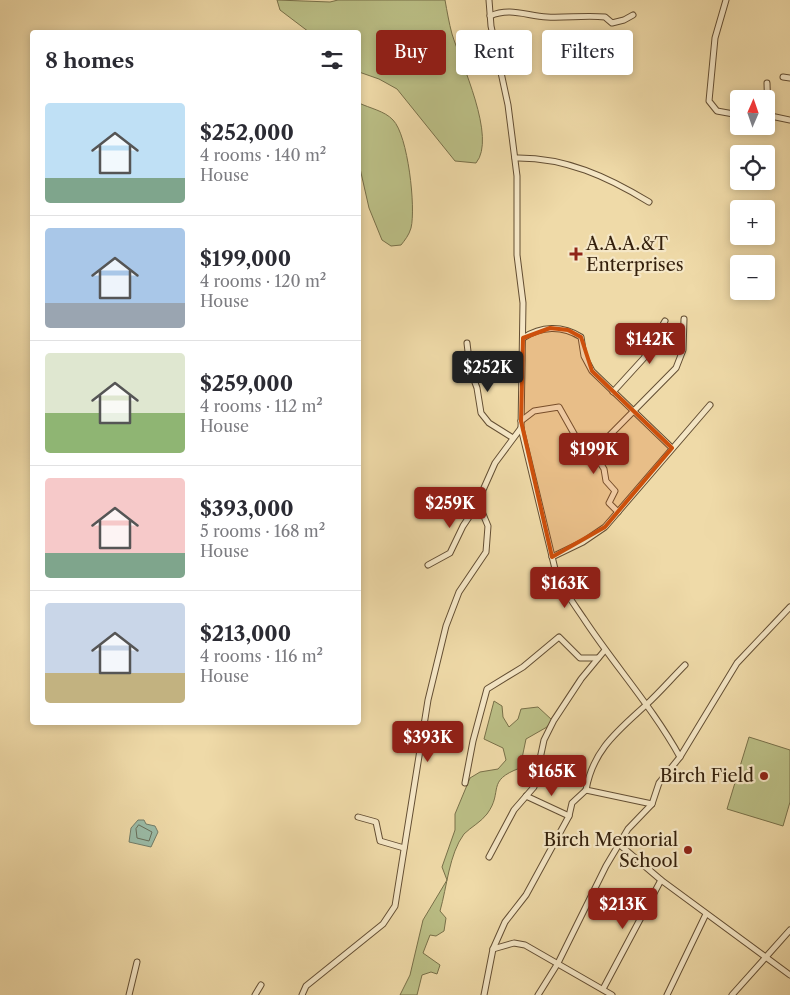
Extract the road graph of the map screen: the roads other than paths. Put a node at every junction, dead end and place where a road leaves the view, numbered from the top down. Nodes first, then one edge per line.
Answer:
1 (489, 0) edge
2 (726, 0) edge
3 (633, 15) dead end
4 (490, 16) junction
5 (782, 77) dead end
6 (790, 78) edge
7 (767, 83) dead end
8 (767, 90) edge
9 (730, 113) edge
10 (775, 117) edge
11 (790, 120) edge
12 (515, 158) junction
13 (649, 202) dead end
14 (684, 319) dead end
15 (665, 321) dead end
16 (523, 338) junction
17 (467, 343) dead end
18 (612, 392) junction
19 (710, 405) dead end
20 (632, 411) junction
21 (521, 421) junction
22 (521, 428) junction
23 (513, 438) junction
24 (672, 448) junction
25 (592, 450) junction
26 (480, 507) junction
27 (618, 512) junction
28 (552, 557) junction
29 (428, 565) dead end
30 (790, 607) edge
31 (605, 650) junction
32 (598, 658) junction
33 (685, 665) dead end
34 (647, 704) junction
35 (680, 757) junction
36 (465, 783) dead end
37 (586, 790) junction
38 (526, 796) junction
39 (652, 804) junction
40 (569, 816) junction
41 (358, 817) dead end
42 (620, 845) junction
43 (404, 848) junction
44 (489, 858) dead end
45 (661, 880) junction
46 (706, 914) junction
47 (790, 930) edge
48 (493, 949) junction
49 (765, 956) junction
50 (137, 962) dead end
51 (558, 963) junction
52 (790, 975) edge
53 (261, 985) dead end
54 (603, 989) junction
55 (129, 995) edge
56 (255, 995) edge
57 (302, 995) edge
58 (484, 995) edge
59 (538, 995) edge
60 (612, 995) edge
61 (667, 995) edge
62 (732, 995) edge

1 - 4 street
2 - 9 street
3 - 4 street
4 - 12 street
5 - 6 street
7 - 8 street
10 - 11 street
12 - 13 street
12 - 16 street
14 - 20 street
15 - 18 street
16 - 18 street
16 - 21 street
17 - 23 street
18 - 20 street
19 - 24 street
20 - 24 street
20 - 25 street
21 - 22 street
21 - 25 street
22 - 23 street
22 - 28 street
23 - 26 street
24 - 27 street
25 - 27 street
26 - 29 street
26 - 43 street
27 - 28 street
28 - 31 street
30 - 35 street
31 - 32 street
31 - 34 street
32 - 36 street
32 - 38 street
33 - 34 street
34 - 35 street
34 - 37 street
35 - 39 street
37 - 39 street
37 - 40 street
38 - 40 street
38 - 44 street
39 - 42 street
40 - 48 street
41 - 43 street
42 - 45 street
42 - 51 street
43 - 57 street
45 - 46 street
45 - 54 street
46 - 49 street
46 - 61 street
47 - 49 street
48 - 51 street
48 - 58 street
49 - 52 street
49 - 62 street
50 - 55 street
51 - 54 street
51 - 59 street
53 - 56 street
54 - 60 street

